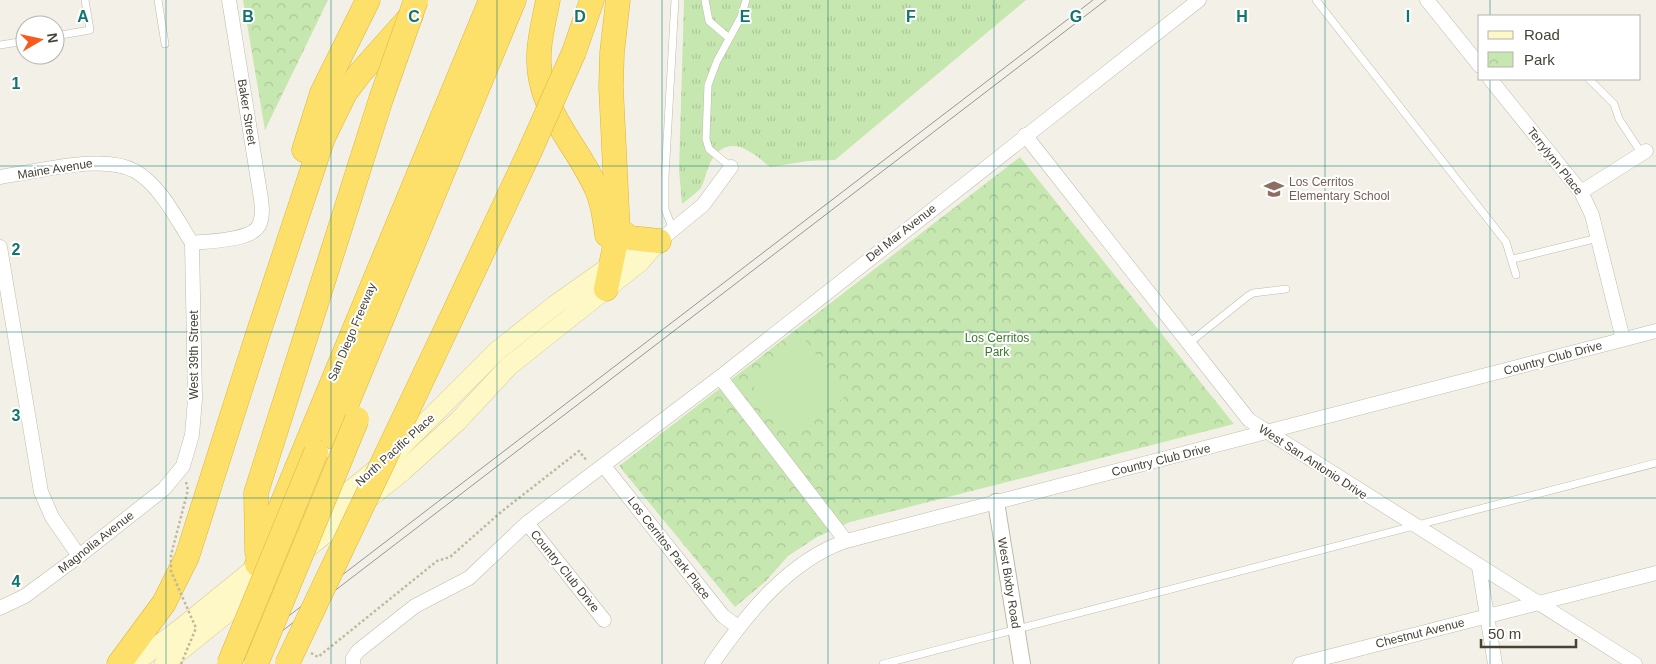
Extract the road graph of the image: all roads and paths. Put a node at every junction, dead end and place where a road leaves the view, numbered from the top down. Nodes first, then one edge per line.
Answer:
1 (85, 0) edge
2 (158, 0) edge
3 (229, 0) edge
4 (368, 0) edge
5 (416, 0) edge
6 (425, 0) edge
7 (491, 0) edge
8 (504, 0) edge
9 (514, 0) edge
10 (528, 0) edge
11 (548, 0) edge
12 (592, 0) edge
13 (618, 0) edge
14 (675, 0) edge
15 (705, 0) edge
16 (746, 0) edge
17 (1199, 0) edge
18 (1316, 0) edge
19 (1427, 0) edge
20 (65, 34) edge
21 (730, 38) junction
22 (15, 42) edge
23 (0, 44) edge
24 (165, 44) dead end
25 (1478, 64) edge
26 (1491, 80) edge
27 (1590, 80) edge
28 (1025, 135) junction
29 (1644, 153) joint
30 (732, 167) joint
31 (0, 177) edge
32 (1581, 192) junction
33 (612, 226) junction
34 (666, 236) junction
35 (1598, 238) junction
36 (192, 243) junction
37 (0, 248) edge
38 (1513, 259) junction
39 (610, 266) junction
40 (1516, 274) dead end
41 (606, 289) junction
42 (1286, 289) dead end
43 (1656, 331) edge
44 (257, 336) junction
45 (1623, 340) junction
46 (1188, 344) junction
47 (720, 377) junction
48 (1265, 433) junction
49 (324, 445) junction
50 (1656, 463) edge
51 (183, 466) joint
52 (604, 466) junction
53 (188, 490) dead end
54 (996, 502) junction
55 (526, 523) junction
56 (1416, 527) junction
57 (846, 541) junction
58 (79, 556) junction
59 (257, 564) junction
60 (1480, 567) junction
61 (1656, 573) edge
62 (1537, 602) junction
63 (0, 608) edge
64 (1487, 616) junction
65 (604, 620) dead end
66 (738, 627) junction
67 (1016, 630) junction
68 (308, 651) dead end
69 (119, 664) edge
70 (133, 664) edge
71 (164, 664) edge
72 (181, 664) edge
73 (215, 664) edge
74 (229, 664) edge
75 (239, 664) edge
76 (256, 664) edge
77 (287, 664) edge
78 (353, 664) edge
79 (712, 664) edge
80 (883, 664) edge
81 (1022, 664) edge
82 (1300, 664) edge
83 (1495, 664) edge
84 (1635, 664) edge

1 - 20 lane
2 - 24 lane
3 - 36 street, Baker Street
4 - 44 highway
5 - 59 highway, bridge
6 - 44 highway
7 - 59 highway, San Diego Freeway
8 - 49 highway
9 - 49 highway
10 - 76 highway, bridge
11 - 33 highway
12 - 77 highway, bridge
13 - 33 highway
14 - 34 lane
15 - 21 lane
16 - 21 lane
17 - 28 street, Del Mar Avenue
18 - 38 lane
19 - 25 street
21 - 30 lane
22 - 23 lane
26 - 32 street, Terrylynn Place
27 - 29 lane
28 - 46 street, West San Antonio Drive
28 - 47 street, Del Mar Avenue
29 - 32 street
30 - 34 street, North Pacific Place
31 - 36 street, Maine Avenue
32 - 35 street, Terrylynn Place
33 - 34 highway
33 - 39 highway
34 - 39 main road, North Pacific Place
34 - 41 main road, North Pacific Place
35 - 38 lane
35 - 45 street, Terrylynn Place
36 - 51 street, West 39th Street
37 - 58 street
38 - 40 lane
39 - 41 highway
39 - 70 main road, North Pacific Place
41 - 71 main road, North Pacific Place
42 - 46 lane
43 - 45 street, Country Club Drive
44 - 69 highway
45 - 48 street, Country Club Drive
46 - 48 street, West San Antonio Drive
47 - 52 street, Del Mar Avenue
47 - 57 street
48 - 54 street, Country Club Drive
48 - 56 street, West San Antonio Drive
49 - 74 highway, bridge
49 - 75 highway
50 - 56 lane
51 - 58 street, Magnolia Avenue
52 - 55 street, Country Club Drive
52 - 66 street, Los Cerritos Park Place
52 - 68 path
53 - 72 path, bridge
54 - 57 street, Country Club Drive
54 - 67 street, West Bixby Road
55 - 65 street, Country Club Drive
55 - 78 street, Country Club Drive
56 - 60 street, West San Antonio Drive
56 - 67 lane
57 - 66 street, Country Club Drive
58 - 63 street, Magnolia Avenue
59 - 73 highway, San Diego Freeway
60 - 62 street, West San Antonio Drive
60 - 64 street
61 - 62 street, Chestnut Avenue
62 - 64 street, Chestnut Avenue
62 - 84 street, West San Antonio Drive
64 - 82 street, Chestnut Avenue
64 - 83 street
66 - 79 street, Country Club Drive
67 - 80 lane
67 - 81 street, West Bixby Road

